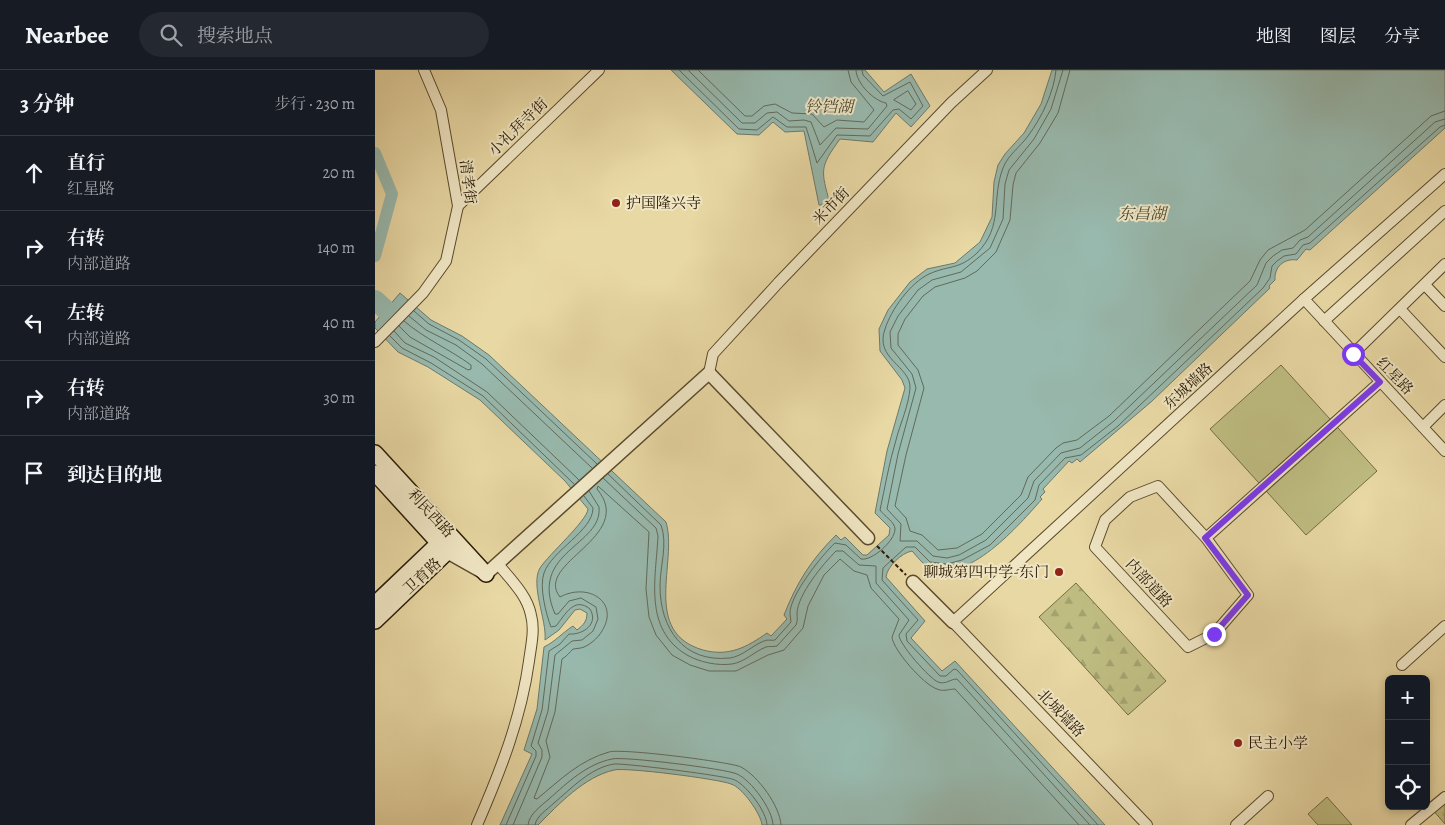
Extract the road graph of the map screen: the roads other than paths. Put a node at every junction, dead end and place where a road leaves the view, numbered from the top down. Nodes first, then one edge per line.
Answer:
1 (424, 70) edge
2 (599, 70) edge
3 (987, 70) edge
4 (1445, 174) edge
5 (458, 206) junction
6 (1445, 211) edge
7 (1445, 264) edge
8 (1425, 285) junction
9 (1304, 299) junction
10 (1445, 306) edge
11 (1400, 309) junction
12 (1324, 321) junction
13 (375, 342) edge
14 (1353, 354) junction
15 (1445, 357) edge
16 (709, 373) junction
17 (1380, 382) junction
18 (1445, 405) edge
19 (1423, 427) junction
20 (1445, 451) edge
21 (375, 453) edge
22 (375, 473) edge
23 (868, 538) road end
24 (1205, 538) junction
25 (443, 548) junction
26 (492, 569) junction
27 (913, 582) road end
28 (375, 604) edge
29 (375, 621) edge
30 (953, 622) junction
31 (1445, 626) edge
32 (1402, 665) dead end
33 (1268, 796) dead end
34 (1445, 798) edge
35 (477, 825) edge
36 (1147, 825) edge
37 (1236, 825) edge
38 (1411, 825) edge

1 - 5 street, 清孝街
2 - 5 street, 小礼拜寺街
3 - 16 street, 米市街
4 - 9 street, 东城墙路
5 - 13 street, 清孝街
6 - 12 street
7 - 8 street
8 - 10 street
8 - 11 street
9 - 12 street, 红星路
9 - 30 street, 东城墙路
11 - 14 street
11 - 15 street
12 - 14 street, 红星路
14 - 17 street, 红星路
16 - 23 street
16 - 26 street
17 - 19 street, 红星路
17 - 24 street
18 - 19 street
19 - 20 street, 红星路
21 - 26 main road, 利民西路
22 - 25 main road, 利民西路
24 - 24 street, 内部道路
25 - 26 street
25 - 28 main road, 卫育路
25 - 29 main road, 卫育路
26 - 35 street
27 - 30 street
30 - 36 street, 北城墙路
31 - 32 street
33 - 37 street
34 - 38 street

